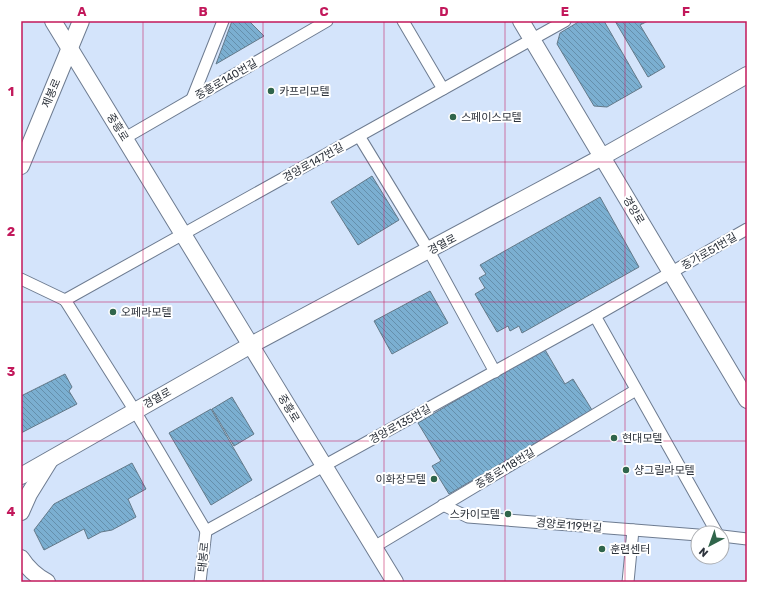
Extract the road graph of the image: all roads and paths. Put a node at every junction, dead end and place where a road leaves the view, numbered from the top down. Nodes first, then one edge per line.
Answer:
1 (53, 21) edge
2 (81, 21) edge
3 (224, 21) edge
4 (327, 21) edge
5 (403, 21) edge
6 (521, 21) edge
7 (565, 21) edge
8 (532, 40) junction
9 (69, 49) junction
10 (747, 75) edge
11 (443, 89) junction
12 (192, 99) junction
13 (358, 136) junction
14 (125, 138) junction
15 (602, 157) junction
16 (21, 166) edge
17 (747, 229) edge
18 (183, 234) junction
19 (428, 251) junction
20 (671, 272) junction
21 (21, 279) edge
22 (65, 300) junction
23 (595, 316) junction
24 (251, 345) junction
25 (495, 372) junction
26 (636, 390) junction
27 (747, 400) edge
28 (135, 410) junction
29 (51, 459) junction
30 (324, 466) junction
31 (25, 471) edge
32 (443, 505) junction
33 (21, 512) edge
34 (712, 525) edge
35 (633, 530) junction
36 (206, 531) junction
37 (690, 534) edge
38 (730, 537) edge
39 (747, 539) edge
40 (374, 547) junction
41 (21, 558) edge
42 (47, 582) edge
43 (200, 582) edge
44 (395, 582) edge
45 (628, 582) edge

1 - 9 street, 중흥로
2 - 9 street, 제봉로
3 - 12 street
4 - 12 street, 중흥로140번길
5 - 11 street
6 - 8 street, 경양로
7 - 8 street, 경양로147번길
8 - 11 street, 경양로147번길
8 - 15 street, 경양로
9 - 14 street, 중흥로
9 - 16 street, 제봉로
10 - 15 street, 경열로
11 - 13 street, 경양로147번길
12 - 14 street, 중흥로140번길
13 - 18 street, 경양로147번길
13 - 19 street
14 - 18 street, 중흥로
15 - 19 street, 경열로
15 - 20 street, 경양로
17 - 20 street, 중가로51번길
18 - 22 street
18 - 24 street, 중흥로
19 - 24 street, 경열로
19 - 25 street
20 - 23 street, 경양로135번길
20 - 27 street, 경양로
21 - 22 street
22 - 28 street, 경열로
23 - 25 street, 경양로135번길
23 - 26 street
24 - 28 street, 경열로
24 - 30 street, 중흥로
25 - 30 street, 경양로135번길
26 - 32 street, 중흥로118번길
26 - 34 street
28 - 29 street, 경열로
28 - 36 street, 경열로
29 - 31 street, 경열로
29 - 33 street
30 - 36 street, 경양로135번길
30 - 40 street, 중흥로
32 - 35 street, 경양로119번길
32 - 40 street, 중흥로118번길
35 - 37 street, 경양로119번길
35 - 45 street
36 - 43 street, 태봉로
38 - 39 street
40 - 44 street, 중흥로
41 - 42 street

